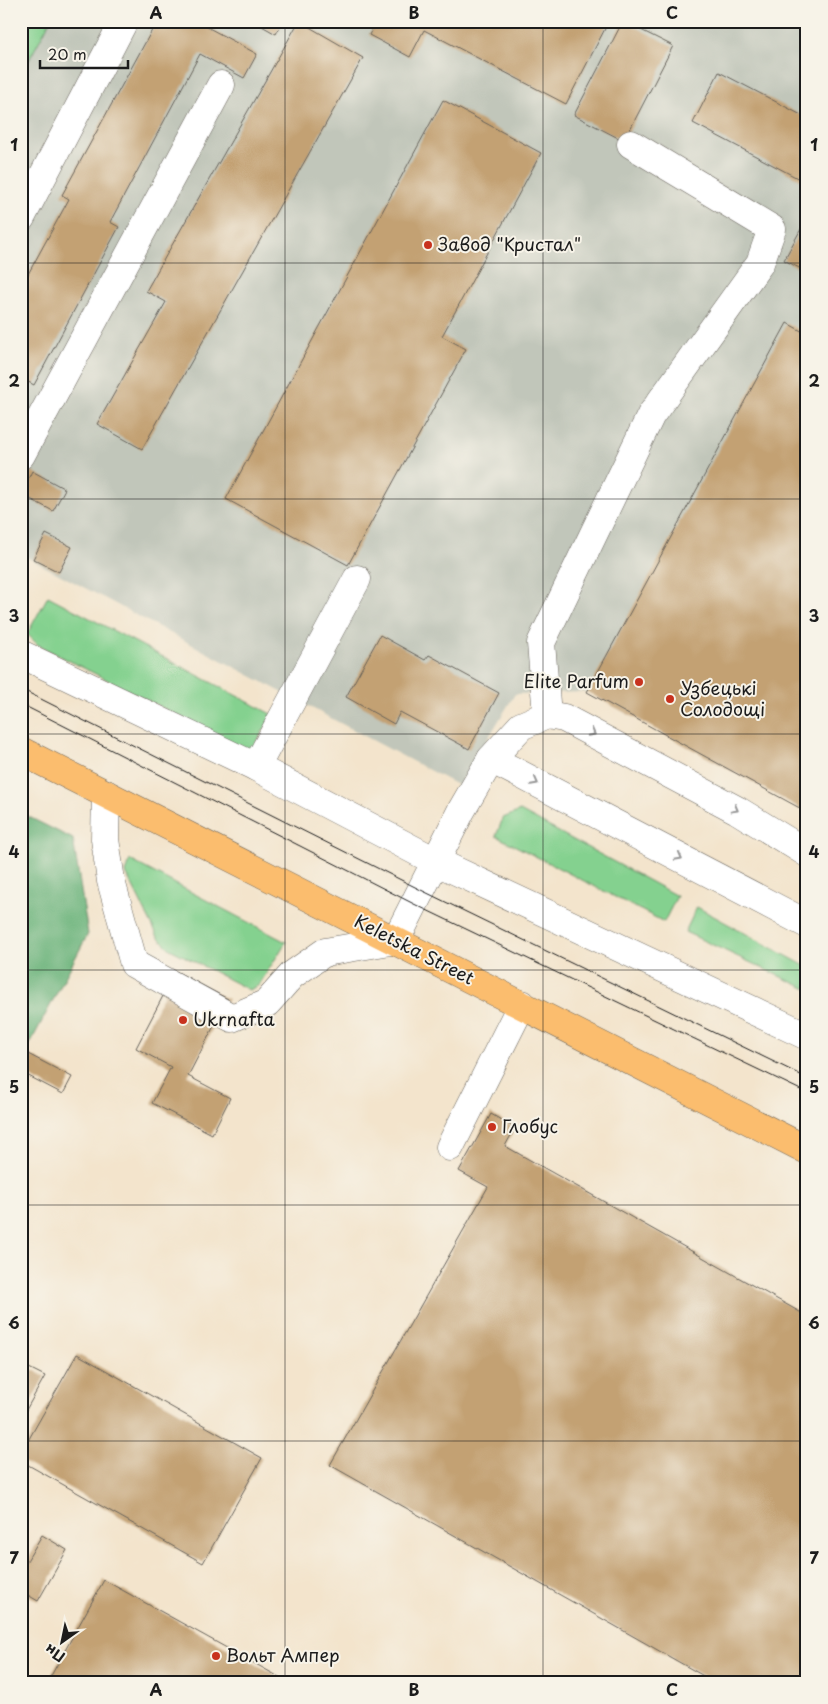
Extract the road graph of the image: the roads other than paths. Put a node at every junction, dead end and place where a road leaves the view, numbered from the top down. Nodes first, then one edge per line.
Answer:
1 (124, 21) edge
2 (221, 85) dead end
3 (631, 144) dead end
4 (21, 218) edge
5 (21, 456) edge
6 (357, 579) dead end
7 (21, 654) edge
8 (547, 715) junction
9 (21, 751) edge
10 (491, 760) junction
11 (256, 767) junction
12 (106, 794) junction
13 (807, 853) edge
14 (435, 861) junction
15 (807, 924) edge
16 (396, 940) junction
17 (522, 1004) junction
18 (807, 1036) edge
19 (450, 1146) dead end
20 (807, 1150) edge

1 - 4 lane
2 - 5 lane
3 - 8 lane
6 - 11 lane
7 - 11 lane
8 - 10 lane
8 -> 13 lane
9 - 12 main road, Keletska Street
10 - 14 lane
10 -> 15 lane
11 - 14 lane
12 - 16 main road, Keletska Street
12 - 16 lane
14 - 16 lane
14 - 18 lane
16 - 17 main road, Keletska Street
17 - 19 lane
17 - 20 main road, Keletska Street

